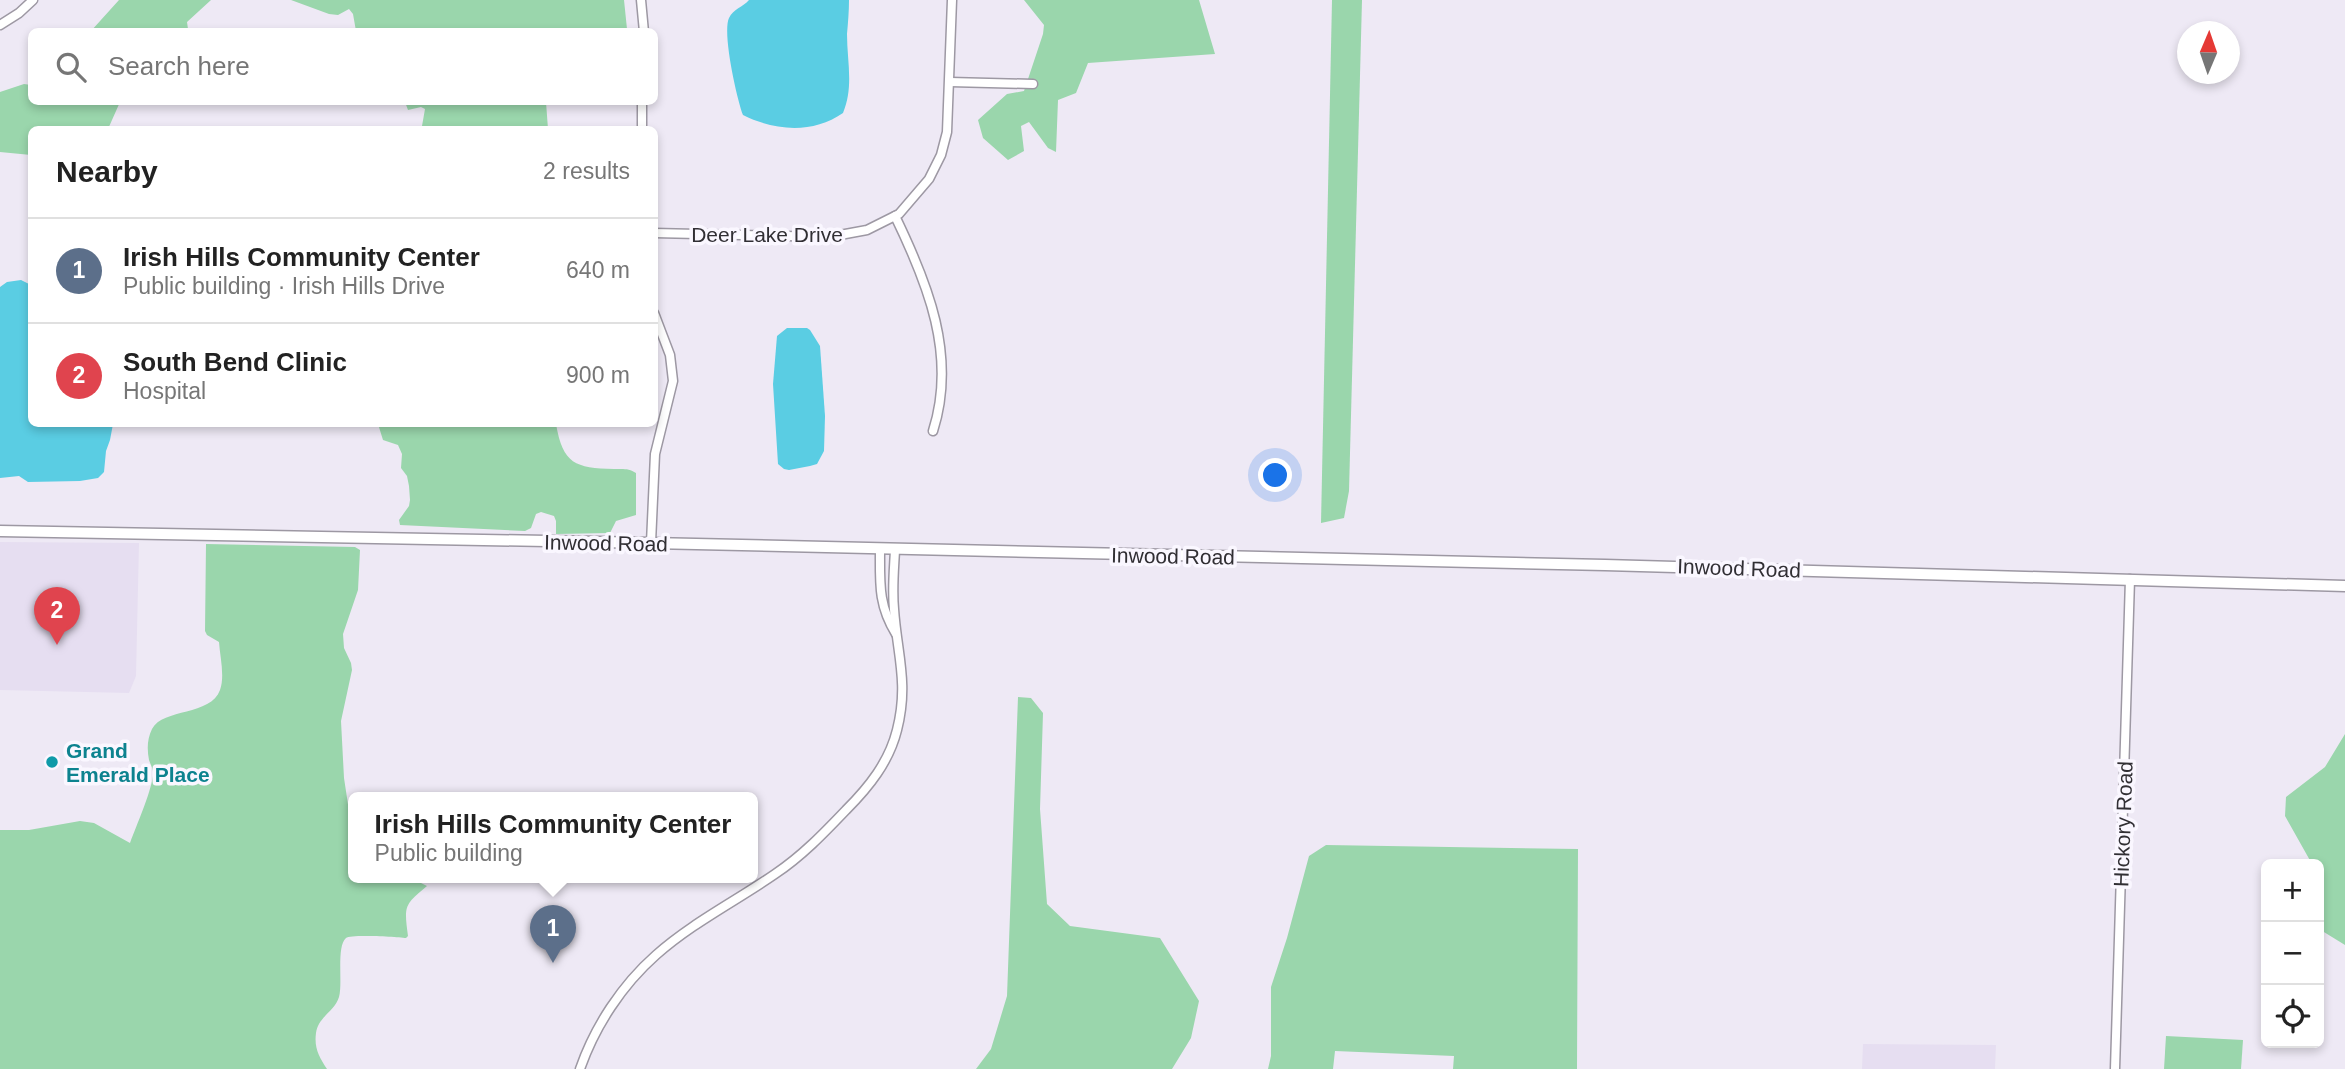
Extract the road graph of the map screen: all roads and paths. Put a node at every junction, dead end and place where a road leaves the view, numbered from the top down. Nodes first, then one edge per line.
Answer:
1 (33, 0) edge
2 (641, 0) edge
3 (952, 0) edge
4 (0, 25) edge
5 (644, 28) edge
6 (950, 82) junction
7 (1033, 84) dead end
8 (642, 105) edge
9 (642, 126) edge
10 (895, 216) junction
11 (658, 233) edge
12 (658, 324) edge
13 (933, 431) dead end
14 (0, 531) edge
15 (651, 543) junction
16 (880, 550) junction
17 (895, 550) junction
18 (2130, 579) junction
19 (2345, 586) edge
20 (898, 639) junction
21 (580, 1069) edge
22 (2115, 1069) edge

1 - 4 street
2 - 5 street
3 - 6 street, Deer Lake Drive
6 - 7 street
6 - 10 street, Deer Lake Drive
8 - 9 street
10 - 11 street, Deer Lake Drive
10 - 13 street
12 - 15 street
14 - 15 street, Inwood Road
15 - 16 street, Inwood Road
16 - 17 street, Inwood Road
16 - 20 street
17 - 18 street, Inwood Road
17 - 20 street
18 - 19 street, Inwood Road
18 - 22 street, Hickory Road
20 - 21 street

